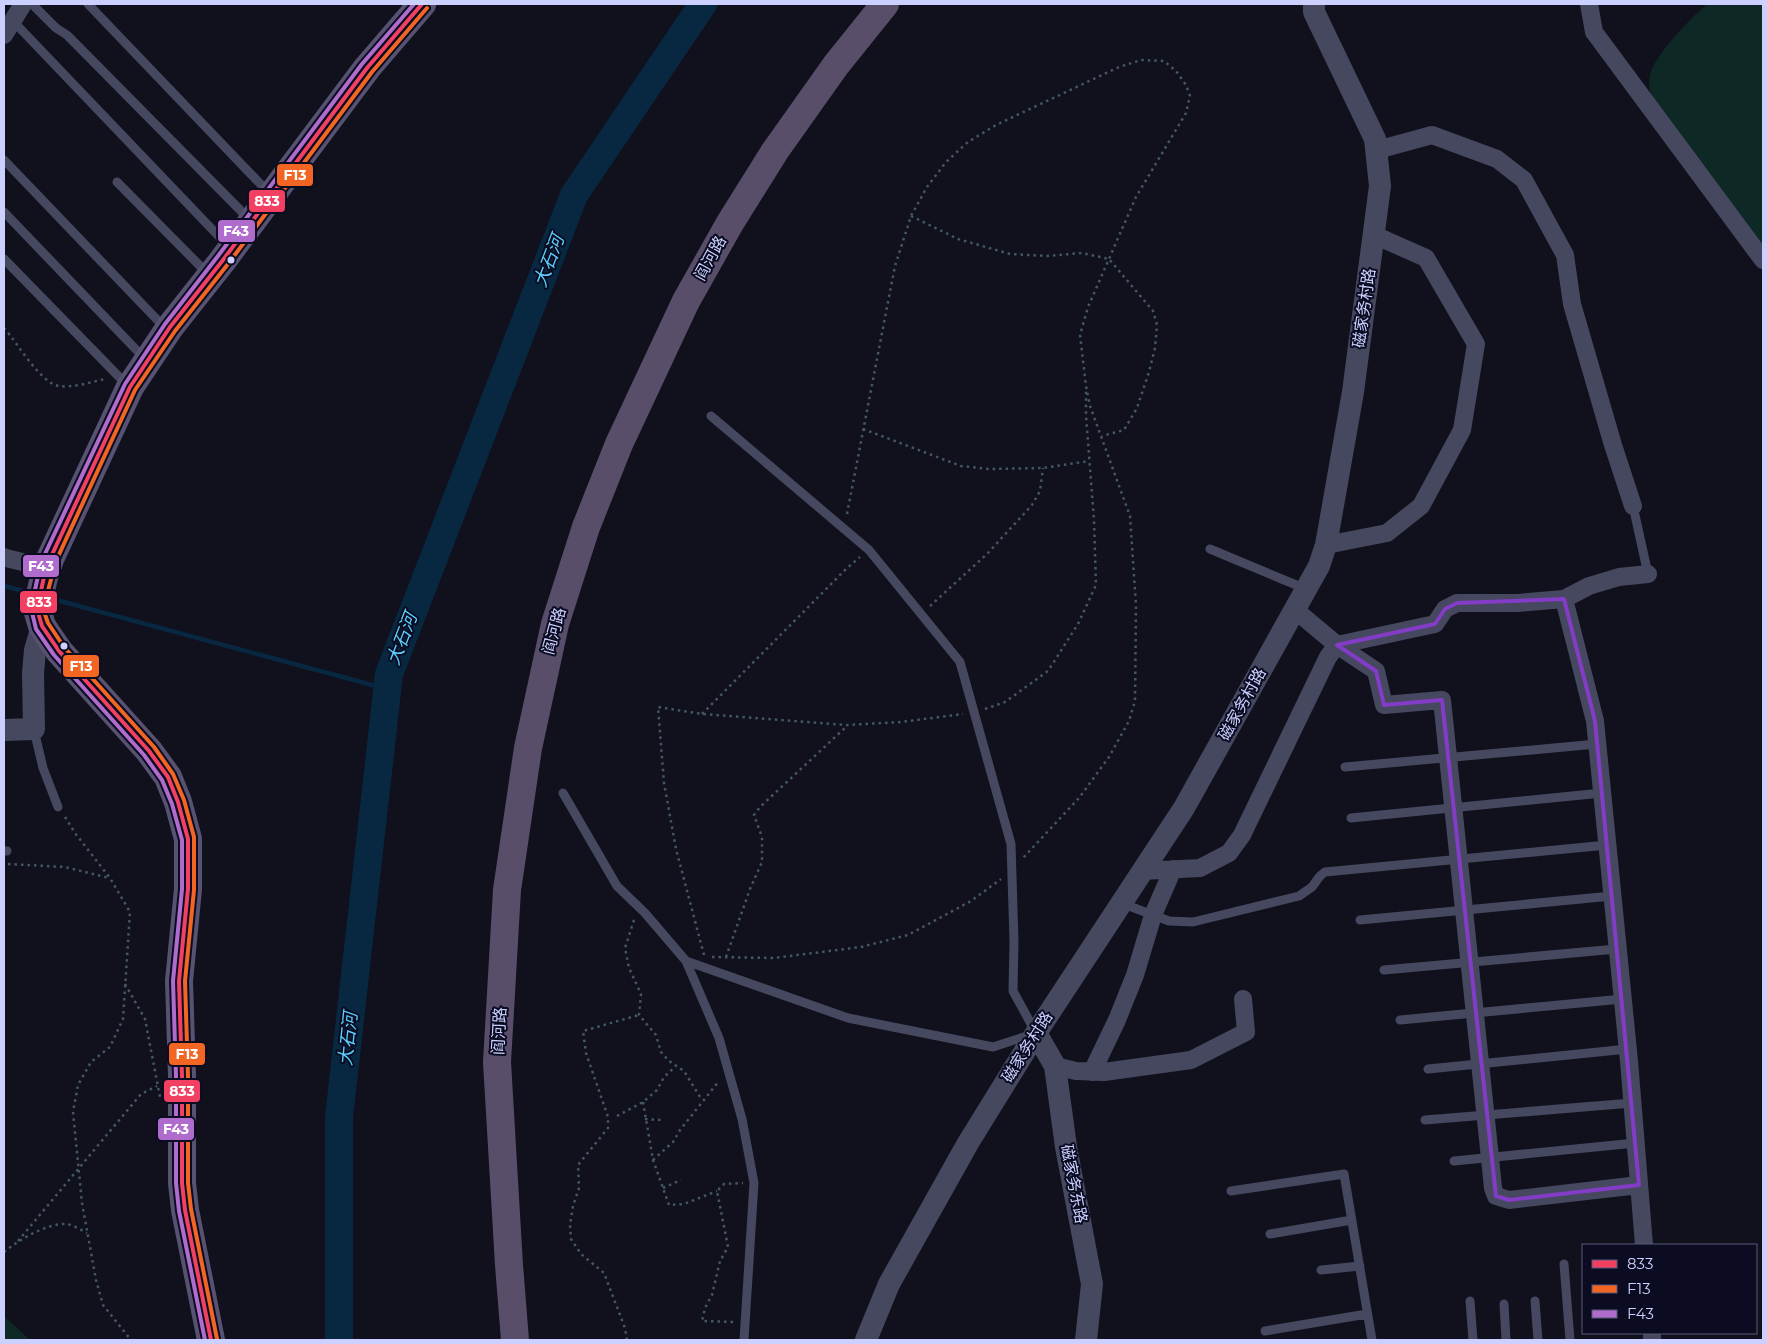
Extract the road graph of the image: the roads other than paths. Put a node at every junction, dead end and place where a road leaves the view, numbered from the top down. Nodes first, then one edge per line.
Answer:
1 (23, 4) edge
2 (32, 4) edge
3 (88, 4) edge
4 (885, 4) edge
5 (1314, 4) edge
6 (1589, 4) edge
7 (417, 7) edge
8 (8, 28) edge
9 (1377, 150) junction
10 (4, 160) edge
11 (117, 182) dead end
12 (271, 195) junction
13 (4, 212) edge
14 (251, 222) junction
15 (1374, 235) junction
16 (231, 249) junction
17 (4, 260) edge
18 (1763, 260) edge
19 (210, 276) junction
20 (167, 330) junction
21 (147, 362) junction
22 (124, 382) junction
23 (712, 416) dead end
24 (1633, 506) joint
25 (1326, 545) junction
26 (1210, 549) dead end
27 (4, 557) edge
28 (45, 573) junction
29 (1648, 574) joint
30 (1306, 589) junction
31 (1564, 599) junction
32 (1294, 609) junction
33 (40, 618) junction
34 (1337, 645) junction
35 (34, 729) junction
36 (4, 730) edge
37 (1597, 744) junction
38 (1448, 758) junction
39 (1345, 767) dead end
40 (563, 793) dead end
41 (1602, 793) junction
42 (58, 807) road end
43 (1453, 808) junction
44 (1351, 818) dead end
45 (1607, 844) junction
46 (1459, 859) junction
47 (1173, 869) junction
48 (1142, 871) junction
49 (1612, 896) junction
50 (1121, 903) junction
51 (1464, 910) junction
52 (1153, 915) junction
53 (1360, 920) dead end
54 (1618, 949) junction
55 (686, 962) junction
56 (1470, 962) junction
57 (1384, 970) dead end
58 (1243, 999) dead end
59 (1623, 999) junction
60 (1475, 1013) junction
61 (1400, 1020) dead end
62 (1036, 1033) junction
63 (1628, 1049) junction
64 (1480, 1064) junction
65 (1054, 1066) junction
66 (1428, 1069) dead end
67 (1092, 1072) junction
68 (1632, 1103) junction
69 (1486, 1115) junction
70 (1425, 1120) dead end
71 (1636, 1143) junction
72 (1490, 1158) junction
73 (1454, 1161) dead end
74 (1639, 1185) junction
75 (1231, 1191) dead end
76 (1352, 1220) junction
77 (1270, 1234) dead end
78 (1644, 1244) edge
79 (1564, 1264) dead end
80 (1360, 1266) junction
81 (1321, 1270) dead end
82 (1470, 1301) dead end
83 (1535, 1301) dead end
84 (1504, 1304) dead end
85 (1368, 1314) junction
86 (1265, 1331) dead end
87 (211, 1340) edge
88 (515, 1340) edge
89 (744, 1340) edge
90 (866, 1340) edge
91 (1086, 1340) edge
92 (1372, 1340) edge
93 (1473, 1340) edge
94 (1506, 1340) edge
95 (1538, 1340) edge
96 (1570, 1340) edge

1 - 8 street
2 - 14 lane
3 - 12 lane
4 - 88 highway, 阎河路
5 - 9 street, 磁家务村路
6 - 18 street
7 - 12 main road
8 - 16 lane
9 - 15 street, 磁家务村路
9 - 24 street
10 - 20 lane
11 - 19 lane
12 - 14 main road
13 - 21 lane
14 - 16 main road
15 - 25 street, 磁家务村路
15 - 25 street
16 - 19 main road
17 - 22 lane
19 - 20 main road
20 - 21 main road
21 - 22 main road
22 - 28 main road
23 - 62 lane
24 - 29 lane
25 - 30 street, 磁家务村路
26 - 30 lane
27 - 28 street
28 - 33 main road
29 - 31 street
30 - 32 street, 磁家务村路
31 - 34 street
31 - 37 street
32 - 34 street
32 - 48 street, 磁家务村路
33 - 35 street
33 - 87 main road
34 - 38 street
34 - 47 street
35 - 36 street
35 - 42 lane
37 - 38 lane
37 - 41 street
38 - 39 lane
38 - 43 street
40 - 55 lane
41 - 43 lane
41 - 45 street
43 - 44 lane
43 - 46 street
45 - 46 lane
45 - 49 street
46 - 51 street
46 - 52 lane
47 - 48 street
47 - 52 street
48 - 50 street, 磁家务村路
49 - 51 lane
49 - 54 street
50 - 52 lane
50 - 62 street, 磁家务村路
51 - 53 lane
51 - 56 street
52 - 67 street
54 - 56 lane
54 - 59 street
55 - 62 lane
55 - 89 lane
56 - 57 lane
56 - 60 street
58 - 67 street
59 - 60 lane
59 - 63 street
60 - 61 lane
60 - 64 street
62 - 65 street, 磁家务东路
62 - 90 street, 磁家务村路
63 - 64 lane
63 - 68 street
64 - 66 lane
64 - 69 street
65 - 67 street
65 - 91 street, 磁家务东路
68 - 69 lane
68 - 71 street
69 - 70 lane
69 - 72 street
71 - 72 lane
71 - 74 street
72 - 73 lane
72 - 74 street
74 - 78 street
75 - 76 lane
76 - 77 lane
76 - 80 lane
79 - 96 lane
80 - 81 lane
80 - 85 lane
82 - 93 lane
83 - 95 lane
84 - 94 lane
85 - 86 lane
85 - 92 lane

